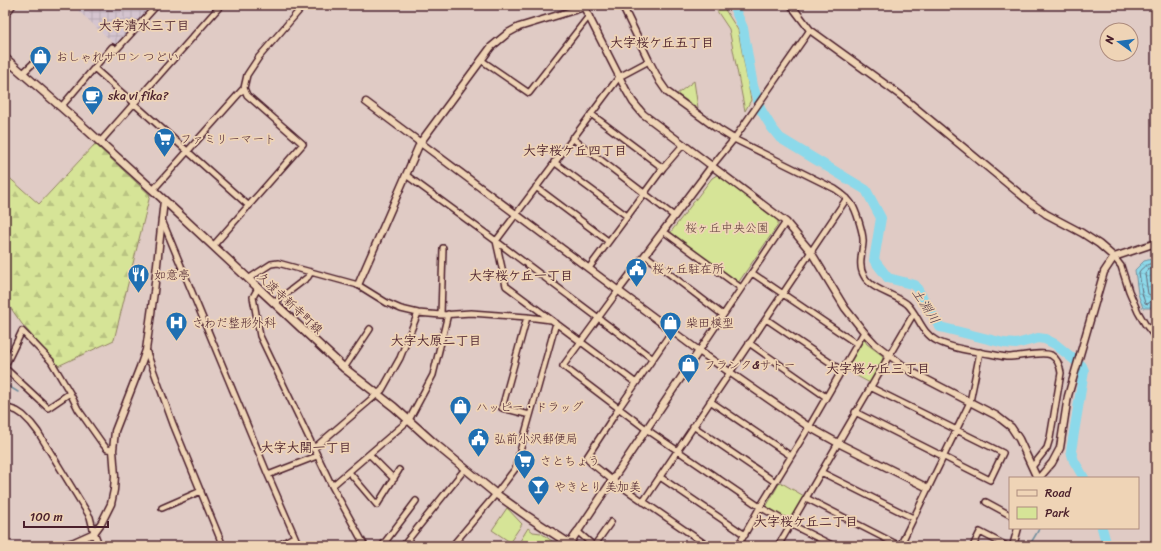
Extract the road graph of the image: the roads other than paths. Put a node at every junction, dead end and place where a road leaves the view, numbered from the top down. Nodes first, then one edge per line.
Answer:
1 (13, 5) edge
2 (157, 5) edge
3 (221, 5) edge
4 (304, 5) edge
5 (591, 5) edge
6 (622, 5) edge
7 (791, 5) edge
8 (584, 6) edge
9 (5, 16) edge
10 (589, 16) junction
11 (810, 30) junction
12 (44, 53) dead end
13 (5, 58) edge
14 (481, 60) junction
15 (649, 61) junction
16 (12, 63) junction
17 (94, 68) junction
18 (5, 73) edge
19 (23, 73) junction
20 (619, 77) junction
21 (244, 88) junction
22 (366, 102) dead end
23 (134, 104) junction
24 (61, 106) junction
25 (591, 114) junction
26 (572, 138) junction
27 (734, 139) junction
28 (100, 142) junction
29 (420, 143) junction
30 (682, 145) junction
31 (188, 152) junction
32 (554, 162) junction
33 (712, 166) junction
34 (663, 168) junction
35 (406, 175) junction
36 (536, 187) junction
37 (153, 190) junction
38 (644, 192) junction
39 (847, 198) junction
40 (164, 200) junction
41 (249, 206) junction
42 (516, 214) junction
43 (627, 216) junction
44 (674, 216) junction
45 (162, 219) junction
46 (786, 222) junction
47 (663, 231) junction
48 (496, 240) junction
49 (608, 241) junction
50 (1156, 243) edge
51 (213, 246) junction
52 (443, 248) dead end
53 (811, 252) junction
54 (645, 255) junction
55 (1114, 257) junction
56 (589, 268) junction
57 (311, 272) junction
58 (752, 273) junction
59 (248, 279) junction
60 (358, 285) junction
61 (258, 288) junction
62 (741, 288) junction
63 (618, 291) junction
64 (782, 294) junction
65 (274, 303) junction
66 (418, 313) junction
67 (914, 313) junction
68 (448, 314) junction
69 (441, 315) junction
70 (723, 315) junction
71 (527, 316) junction
72 (598, 318) junction
73 (766, 319) junction
74 (554, 321) junction
75 (370, 330) dead end
76 (672, 331) junction
77 (864, 332) junction
78 (1156, 338) edge
79 (581, 341) junction
80 (749, 343) junction
81 (857, 344) junction
82 (146, 350) junction
83 (698, 351) junction
84 (980, 352) junction
85 (889, 355) junction
86 (653, 359) junction
87 (5, 367) edge
88 (344, 368) junction
89 (841, 370) junction
90 (730, 372) junction
91 (636, 384) junction
92 (870, 387) junction
93 (70, 393) junction
94 (377, 394) junction
95 (826, 397) junction
96 (710, 402) junction
97 (970, 402) junction
98 (5, 408) edge
99 (619, 408) junction
100 (855, 412) junction
101 (530, 415) junction
102 (409, 420) junction
103 (693, 426) junction
104 (808, 426) junction
105 (646, 429) junction
106 (956, 430) junction
107 (838, 443) junction
108 (313, 449) junction
109 (113, 450) junction
110 (677, 451) junction
111 (370, 455) junction
112 (317, 456) junction
113 (791, 456) junction
114 (943, 457) junction
115 (1032, 467) junction
116 (465, 469) junction
117 (399, 470) dead end
118 (349, 472) junction
119 (821, 472) junction
120 (268, 475) junction
121 (660, 477) junction
122 (1037, 477) edge
123 (1039, 477) edge
124 (394, 479) junction
125 (612, 480) junction
126 (775, 482) junction
127 (332, 486) junction
128 (928, 488) junction
129 (201, 492) junction
130 (496, 494) junction
131 (806, 498) junction
132 (416, 501) dead end
133 (643, 502) junction
134 (986, 502) dead end
135 (760, 507) junction
136 (162, 508) dead end
137 (1009, 514) edge
138 (913, 518) junction
139 (611, 522) dead end
140 (790, 524) junction
141 (1018, 529) edge
142 (578, 531) junction
143 (94, 533) junction
144 (745, 535) junction
145 (294, 537) junction
146 (572, 545) edge
147 (59, 546) edge
148 (99, 546) edge
149 (223, 546) edge
150 (277, 546) edge
151 (299, 546) edge
152 (365, 546) edge
153 (382, 546) edge
154 (403, 546) edge
155 (452, 546) edge
156 (708, 546) edge
157 (738, 546) edge
158 (778, 546) edge
159 (834, 546) edge
160 (900, 546) edge
161 (973, 546) edge
162 (1007, 546) edge
163 (1013, 546) edge

1 - 9 street
2 - 17 street
3 - 23 street
4 - 21 street
5 - 8 street
6 - 15 street
7 - 11 street
8 - 10 street
8 - 14 street
10 - 14 street
10 - 20 street
11 - 27 street
11 - 55 street
12 - 19 street
13 - 16 main road, 久渡寺新寺町線
14 - 29 street
15 - 20 street
15 - 27 street
16 - 18 street
16 - 19 main road, 久渡寺新寺町線
17 - 23 street
17 - 24 street
19 - 24 main road, 久渡寺新寺町線
20 - 25 street
20 - 30 street
21 - 31 street
21 - 41 street
22 - 29 street
23 - 28 street
23 - 31 street
24 - 28 main road, 久渡寺新寺町線
25 - 26 street
25 - 34 street
26 - 32 street
26 - 38 street
27 - 33 street
27 - 39 street
28 - 37 main road, 久渡寺新寺町線
29 - 35 street
29 - 42 street
30 - 33 street
30 - 34 street
31 - 37 street
31 - 41 street
32 - 36 street
32 - 43 street
33 - 44 street
33 - 46 street
34 - 38 street
35 - 48 street
35 - 60 street
36 - 42 street
36 - 49 street
37 - 40 main road, 久渡寺新寺町線
38 - 43 street
38 - 44 street
39 - 53 street
39 - 67 street
40 - 45 street
40 - 51 main road, 久渡寺新寺町線
41 - 51 street
42 - 48 street
42 - 56 street
43 - 49 street
44 - 47 street
45 - 82 street
45 - 120 street
46 - 53 street
46 - 58 street
47 - 54 street
47 - 62 street
48 - 72 street
48 - 74 street
49 - 56 street
50 - 55 street
51 - 59 main road, 久渡寺新寺町線
52 - 69 street
53 - 64 street
53 - 77 street
54 - 63 street
54 - 70 street
55 - 78 street
55 - 123 street
56 - 63 street
57 - 59 street
57 - 60 street
57 - 65 street
58 - 62 street
58 - 64 street
59 - 61 main road, 久渡寺新寺町線
60 - 66 street
61 - 65 main road, 久渡寺新寺町線
61 - 108 street
62 - 70 street
63 - 72 street
63 - 76 street
64 - 73 street
64 - 81 street
65 - 88 main road, 久渡寺新寺町線
66 - 69 street
66 - 94 street
67 - 84 street
67 - 85 street
68 - 69 street
68 - 71 street
68 - 102 street
70 - 83 street
71 - 74 street
71 - 101 street
72 - 79 street
72 - 86 street
73 - 80 street
73 - 89 street
74 - 79 street
74 - 101 street
75 - 88 street
76 - 83 street
76 - 86 street
77 - 81 street
77 - 85 street
79 - 91 street
79 - 99 street
80 - 90 street
80 - 95 street
81 - 89 street
82 - 109 street
82 - 129 street
83 - 90 street
83 - 105 street
84 - 97 street
84 - 115 street
85 - 92 street
85 - 97 street
86 - 91 street
87 - 93 street
87 - 93 street
88 - 94 main road, 久渡寺新寺町線
89 - 95 street
90 - 96 street
90 - 104 street
91 - 99 street
92 - 100 street
92 - 106 street
93 - 109 street
94 - 102 main road, 久渡寺新寺町線
94 - 108 street
95 - 104 street
96 - 103 street
96 - 113 street
97 - 106 street
97 - 115 street
98 - 143 street
99 - 105 street
99 - 125 street
100 - 107 street
100 - 114 street
101 - 130 street
102 - 111 street
102 - 116 main road, 久渡寺新寺町線
103 - 110 street
103 - 126 street
104 - 107 street
104 - 113 street
105 - 110 street
105 - 125 street
106 - 114 street
106 - 114 street
107 - 119 street
107 - 128 street
108 - 112 street
109 - 143 street
110 - 121 street
110 - 135 street
111 - 118 street
111 - 124 street
112 - 120 street
112 - 127 street
113 - 126 street
114 - 128 street
115 - 122 street
116 - 130 main road, 久渡寺新寺町線
116 - 154 street
117 - 124 street
118 - 124 street
118 - 127 street
119 - 131 street
119 - 138 street
120 - 145 street
121 - 133 street
121 - 144 street
125 - 133 street
125 - 142 street
126 - 135 street
127 - 152 street
128 - 138 street
129 - 136 street
129 - 149 street
130 - 146 main road, 久渡寺新寺町線
130 - 155 street
131 - 140 street
131 - 160 street
132 - 153 street
133 - 156 street
134 - 137 street
135 - 140 street
135 - 144 street
138 - 160 street
139 - 142 street
140 - 158 street
140 - 159 street
141 - 163 street
142 - 146 street
143 - 147 street
143 - 148 street
144 - 157 street
145 - 150 street
145 - 151 street
161 - 162 street

